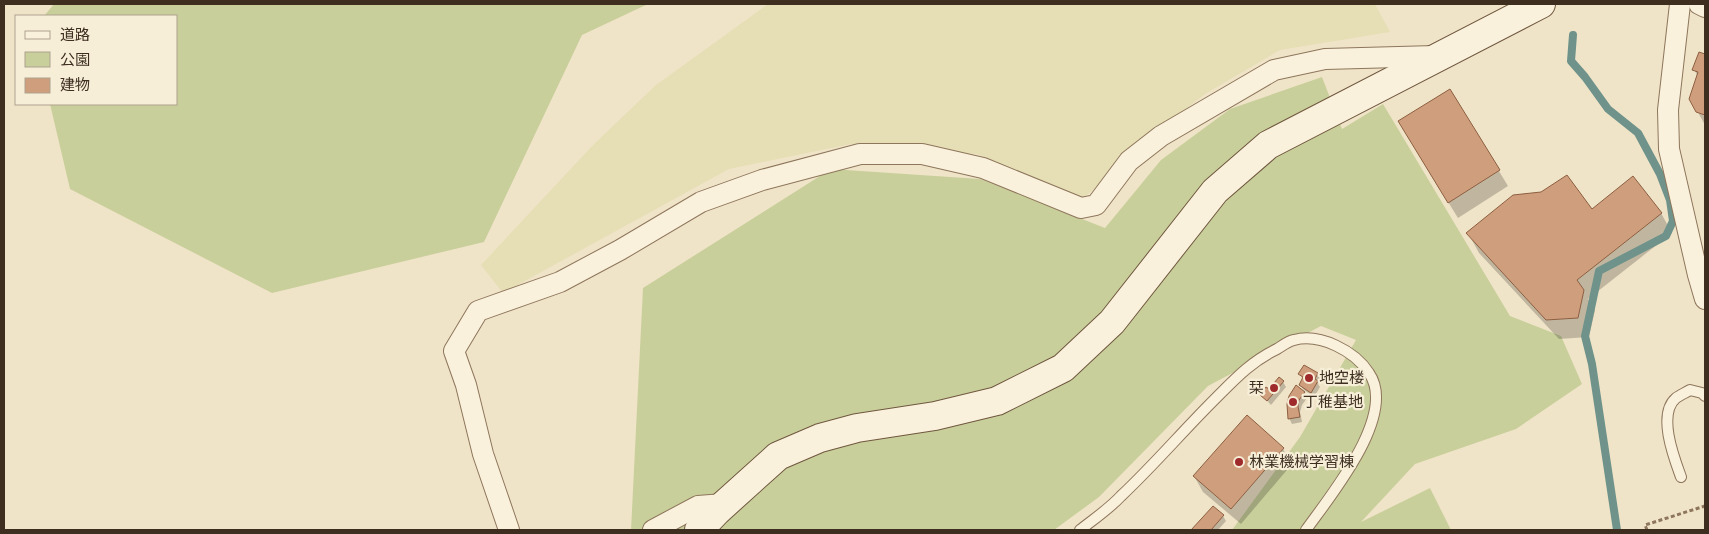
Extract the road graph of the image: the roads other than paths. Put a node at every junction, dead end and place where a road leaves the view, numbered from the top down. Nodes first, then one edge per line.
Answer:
1 (1541, 4) edge
2 (1680, 4) edge
3 (1699, 4) edge
4 (1705, 7) edge
5 (1440, 55) junction
6 (1705, 299) edge
7 (1705, 396) edge
8 (1681, 477) dead end
9 (724, 504) junction
10 (509, 530) edge
11 (653, 530) edge
12 (699, 530) edge
13 (1080, 530) edge
14 (1306, 530) edge

1 - 5 street
2 - 6 street
3 - 4 street
5 - 9 street
5 - 10 street
7 - 8 lane
9 - 11 street
9 - 12 street
13 - 14 lane

